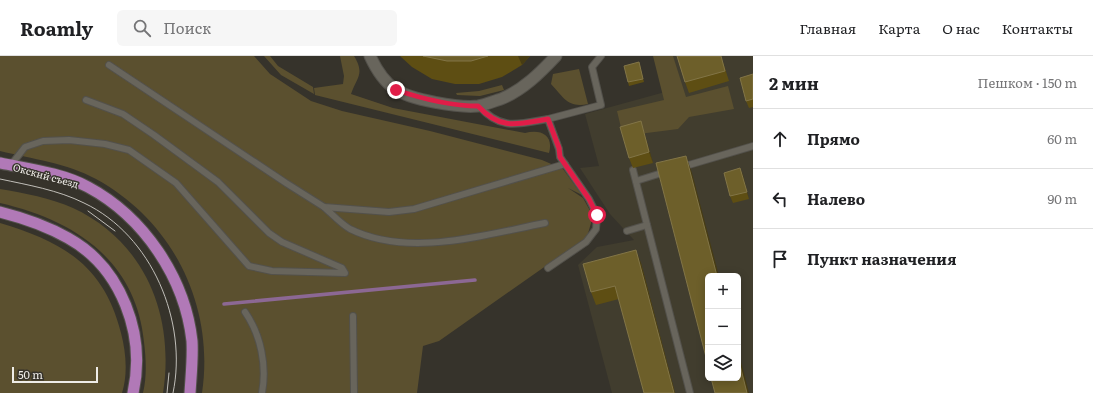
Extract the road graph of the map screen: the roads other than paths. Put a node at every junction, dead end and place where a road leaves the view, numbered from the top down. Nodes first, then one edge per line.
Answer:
1 (370, 56) edge
2 (556, 56) edge
3 (601, 56) edge
4 (109, 65) dead end
5 (86, 100) dead end
6 (478, 106) junction
7 (548, 119) junction
8 (753, 146) edge
9 (6, 164) edge
10 (565, 164) junction
11 (633, 170) dead end
12 (636, 181) junction
13 (324, 207) junction
14 (0, 212) edge
15 (545, 223) dead end
16 (647, 225) junction
17 (627, 231) dead end
18 (548, 268) dead end
19 (246, 312) dead end
20 (353, 316) dead end
21 (133, 393) edge
22 (190, 393) edge
23 (262, 393) edge
24 (354, 393) edge
25 (690, 393) edge

1 - 6 street
2 - 6 street
3 - 7 lane
4 - 13 lane
5 - 9 lane
6 - 7 lane
7 - 10 lane
8 - 12 lane
9 - 22 main road, Окский съезд
10 - 13 lane
10 - 18 lane
11 - 12 lane
12 - 16 lane
13 - 15 lane
14 - 21 main road
16 - 17 lane
16 - 25 lane
19 - 23 lane
20 - 24 lane

